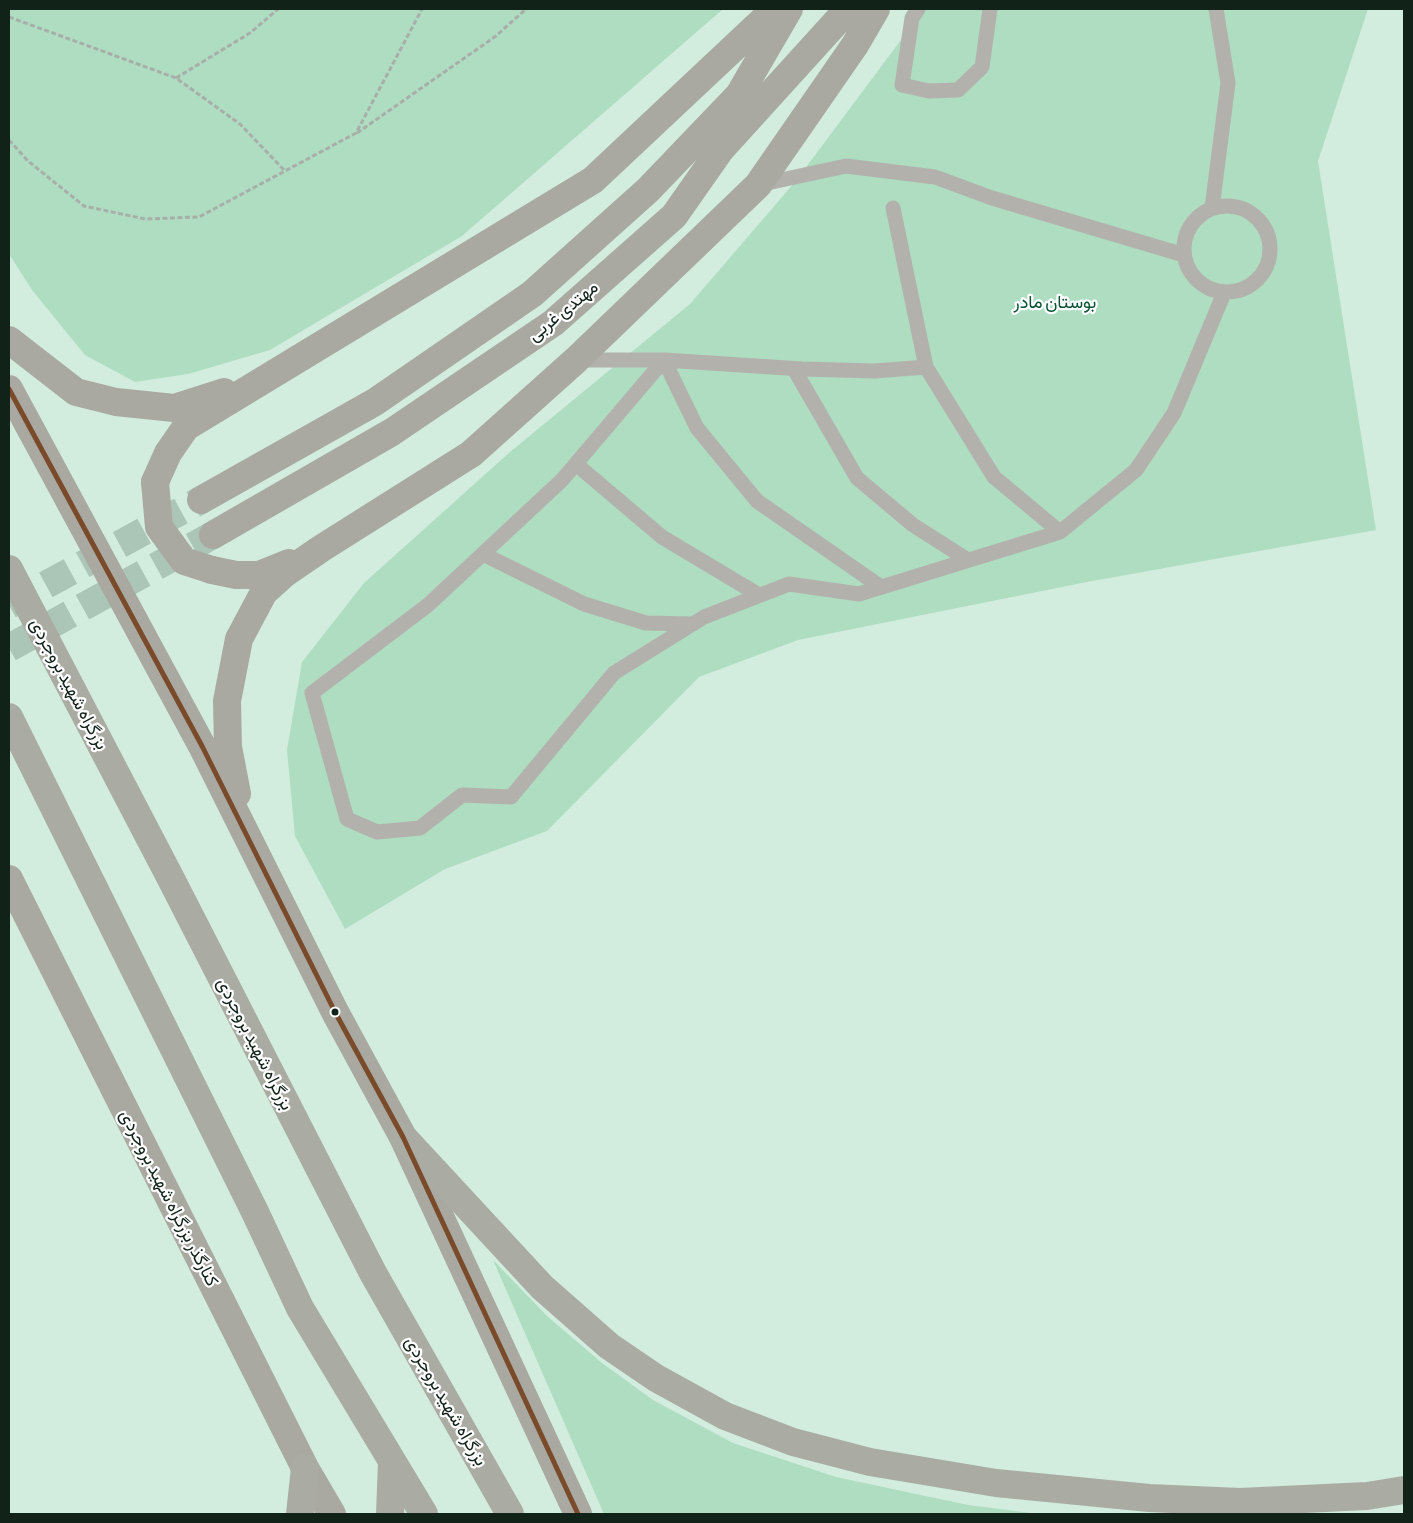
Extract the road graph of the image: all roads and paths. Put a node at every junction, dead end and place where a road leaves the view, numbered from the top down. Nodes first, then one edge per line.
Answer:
1 (278, 9) edge
2 (422, 9) edge
3 (526, 9) edge
4 (775, 9) edge
5 (789, 9) edge
6 (848, 9) edge
7 (876, 9) edge
8 (918, 9) edge
9 (990, 9) edge
10 (1216, 9) edge
11 (9, 17) edge
12 (176, 78) junction
13 (356, 134) junction
14 (9, 140) edge
15 (285, 171) junction
16 (758, 185) junction
17 (893, 208) dead end
18 (1212, 208) junction
19 (1184, 255) junction
20 (1224, 293) junction
21 (9, 340) edge
22 (576, 360) junction
23 (664, 360) junction
24 (926, 367) junction
25 (794, 369) junction
26 (266, 379) junction
27 (9, 389) edge
28 (576, 464) junction
29 (201, 500) tunnel mouth
30 (1060, 532) junction
31 (213, 535) tunnel mouth
32 (322, 548) junction
33 (483, 554) junction
34 (968, 560) junction
35 (9, 569) edge
36 (881, 588) junction
37 (760, 595) junction
38 (693, 624) junction
39 (9, 717) edge
40 (243, 830) junction
41 (9, 879) edge
42 (9, 924) edge
43 (52, 967) junction
44 (403, 1137) junction
45 (392, 1462) junction
46 (305, 1468) junction
47 (1404, 1490) edge
48 (300, 1514) edge
49 (332, 1514) edge
50 (390, 1514) edge
51 (424, 1514) edge
52 (510, 1514) edge
53 (578, 1514) edge

1 - 12 path
2 - 13 path
3 - 13 path
4 - 26 main road
5 - 29 main road, مهتدی غربی
6 - 31 main road, مهتدی غربی
7 - 16 main road
8 - 9 lane
10 - 18 lane
11 - 12 path
12 - 15 path
13 - 15 path
14 - 15 path
16 - 19 lane
16 - 22 main road
17 - 24 lane
18 - 19 lane
18 - 20 lane
19 - 20 lane
20 - 30 lane
21 - 26 main road
22 - 23 lane
22 - 32 main road
23 - 25 lane
23 - 28 lane
23 - 36 lane
24 - 25 lane
24 - 30 lane
25 - 34 lane
26 - 32 main road, bridge
27 - 40 main road
28 - 33 lane
28 - 37 lane
30 - 34 lane
32 - 40 main road
33 - 38 lane
33 - 38 lane
34 - 36 lane
35 - 52 highway, بزرگراه شهید بروجردی
36 - 37 lane
37 - 38 lane
39 - 45 highway
40 - 44 main road
41 - 43 main road, کنارگذر بزرگراه شهید بروجردی
42 - 43 main road
43 - 46 main road, کنارگذر بزرگراه شهید بروجردی
44 - 47 highway
44 - 53 main road
45 - 50 highway
45 - 51 highway
46 - 48 highway
46 - 49 main road, کنارگذر بزرگراه شهید بروجردی

